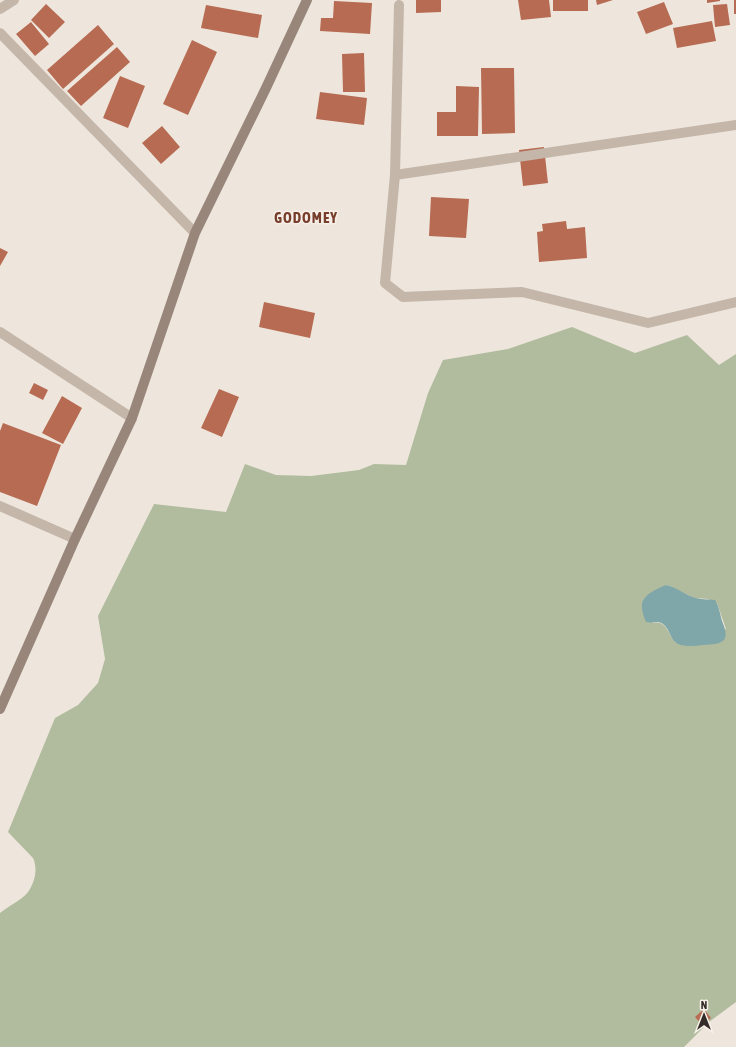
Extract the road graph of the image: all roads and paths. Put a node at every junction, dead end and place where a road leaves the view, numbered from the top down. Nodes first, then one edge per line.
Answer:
1 (14, 0) edge
2 (307, 0) edge
3 (399, 5) dead end
4 (0, 9) edge
5 (0, 33) edge
6 (736, 125) edge
7 (394, 175) junction
8 (195, 233) junction
9 (736, 302) edge
10 (0, 332) edge
11 (132, 418) junction
12 (0, 506) edge
13 (75, 539) junction
14 (0, 708) edge

1 - 4 street
2 - 8 main road
3 - 7 street
5 - 8 street
6 - 7 street
7 - 9 street
8 - 11 main road
10 - 11 street
11 - 13 main road
12 - 13 street
13 - 14 main road

